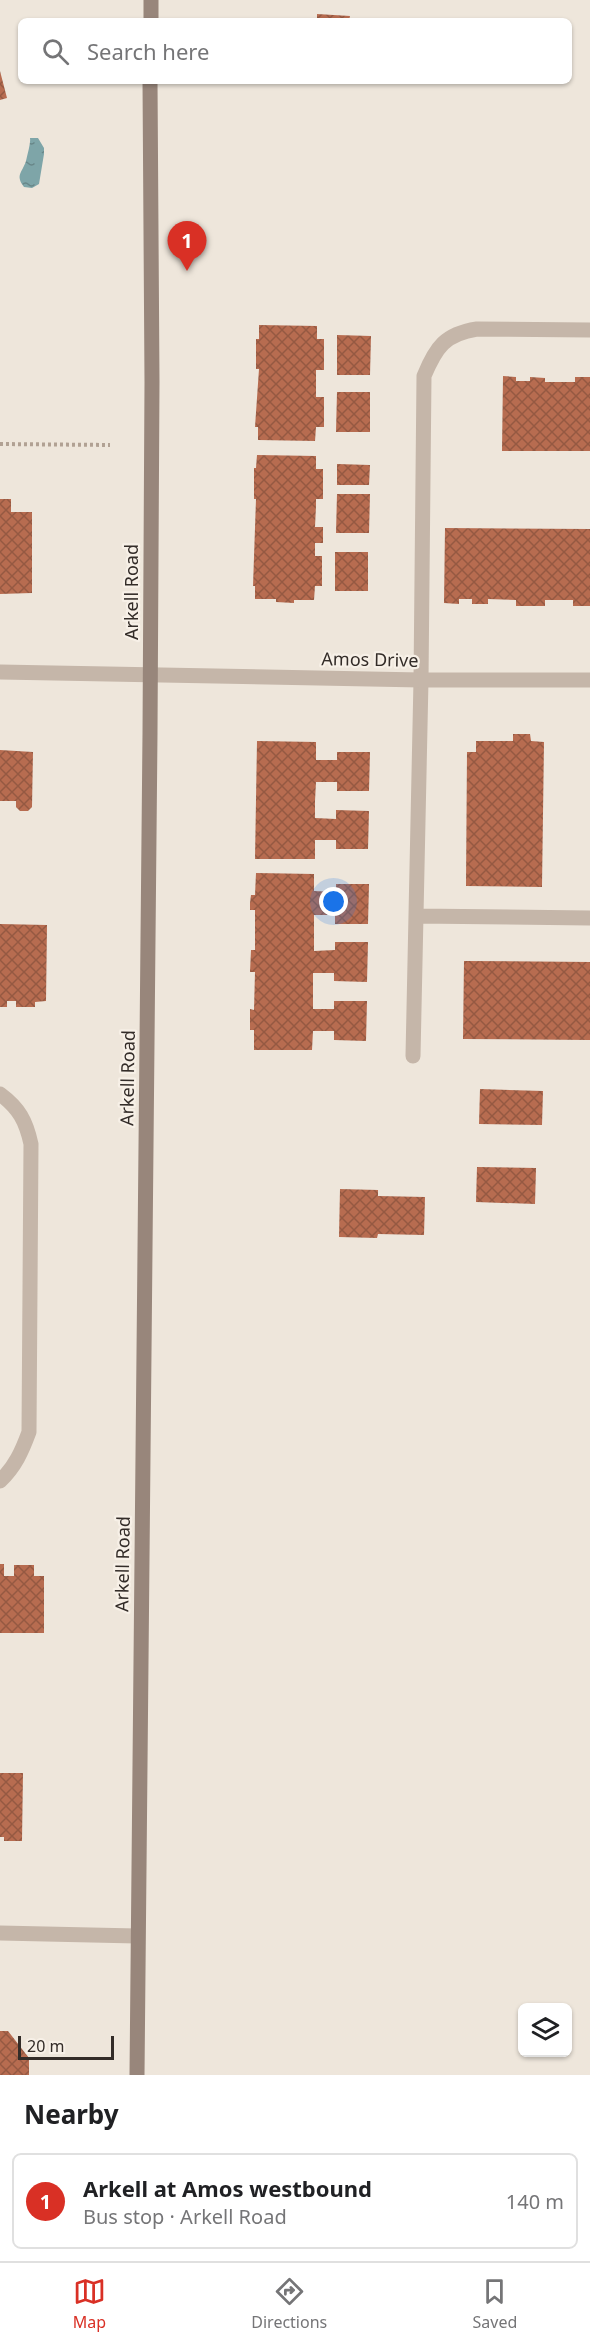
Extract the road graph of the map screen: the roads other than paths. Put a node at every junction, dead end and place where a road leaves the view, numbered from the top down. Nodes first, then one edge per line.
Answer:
1 (152, 0) edge
2 (151, 18) edge
3 (150, 84) edge
4 (590, 330) edge
5 (0, 672) edge
6 (150, 674) junction
7 (421, 680) junction
8 (590, 680) edge
9 (416, 916) junction
10 (590, 918) edge
11 (412, 1056) dead end
12 (0, 1094) edge
13 (0, 1481) edge
14 (0, 1933) edge
15 (137, 1936) junction
16 (137, 2075) edge

1 - 2 main road
3 - 6 main road, Arkell Road
4 - 7 street
5 - 6 street, Amos Drive
6 - 7 street, Amos Drive
6 - 15 main road, Arkell Road
7 - 8 street, Amos Drive
7 - 9 street
9 - 10 street
9 - 11 street
12 - 13 street
14 - 15 street
15 - 16 main road, Arkell Road

